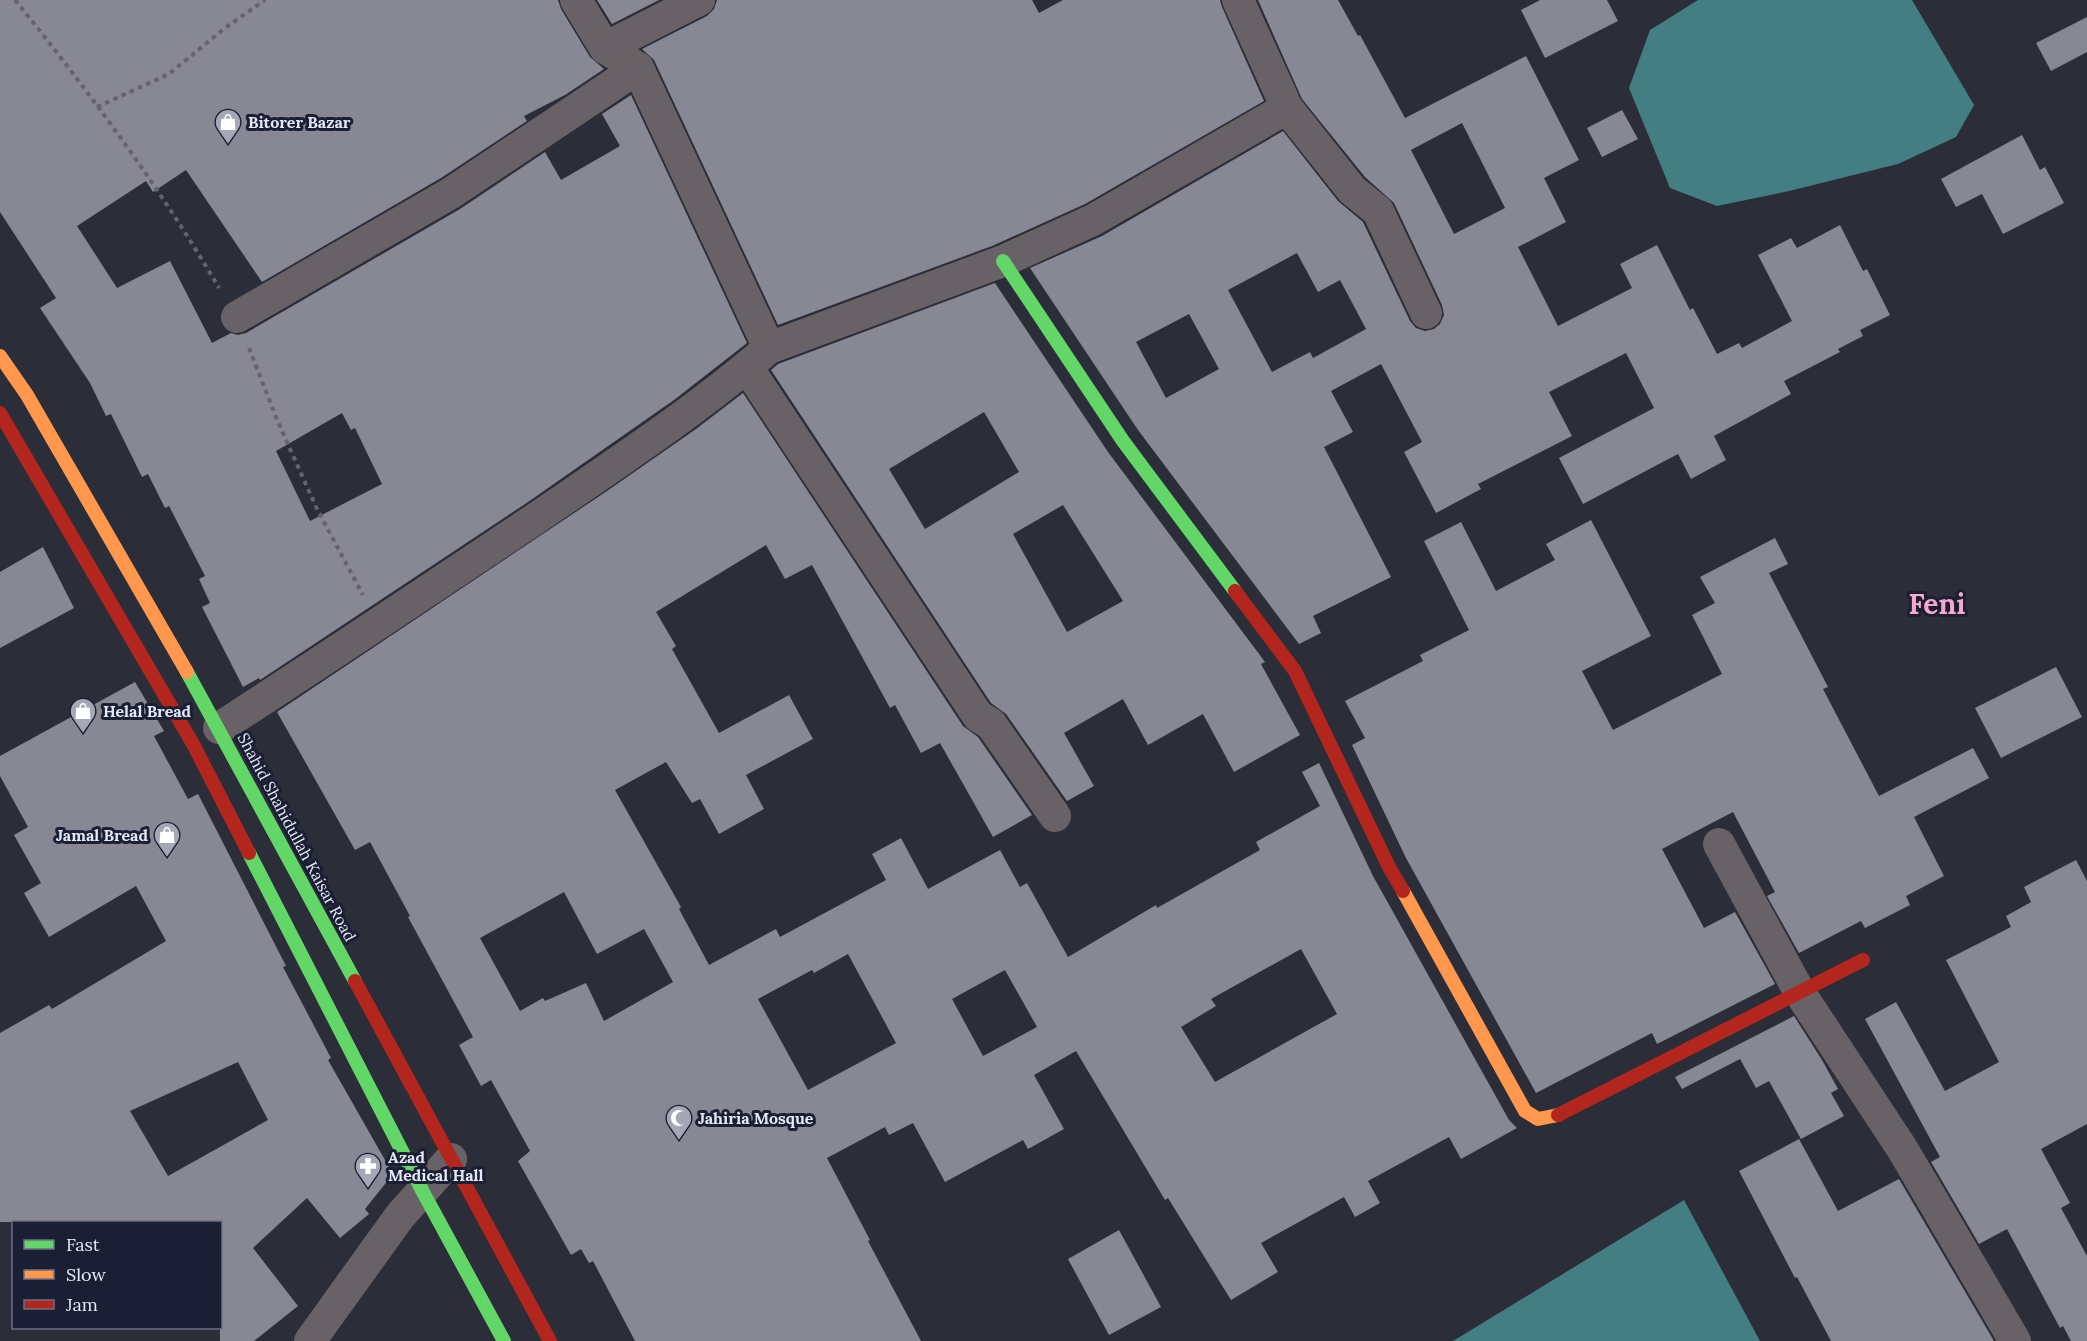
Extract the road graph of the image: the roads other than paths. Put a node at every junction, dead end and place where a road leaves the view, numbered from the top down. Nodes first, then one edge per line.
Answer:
1 (576, 0) edge
2 (699, 0) edge
3 (1238, 0) edge
4 (605, 48) junction
5 (638, 68) junction
6 (1287, 108) junction
7 (1004, 261) junction
8 (1426, 313) dead end
9 (237, 317) road end
10 (0, 356) edge
11 (758, 357) junction
12 (0, 413) edge
13 (219, 728) junction
14 (1055, 816) dead end
15 (1719, 844) dead end
16 (1863, 960) dead end
17 (1800, 993) junction
18 (451, 1159) junction
19 (423, 1192) junction
20 (310, 1341) edge
21 (504, 1341) edge
22 (550, 1341) edge
23 (2015, 1341) edge

1 - 4 street
2 - 4 street
3 - 6 street
4 - 5 street
5 - 9 street
5 - 11 street
6 - 7 street
6 - 8 street
7 - 11 street
7 - 17 main road
10 - 13 main road, Shahid Shahidullah Kaisar Road
11 - 13 street
11 - 14 street
12 - 19 main road
13 - 18 main road, Shahid Shahidullah Kaisar Road
15 - 17 street
16 - 17 main road
17 - 23 street
18 - 19 street
18 - 22 main road, Shahid Shahidullah Kaisar Road
19 - 20 street
19 - 21 main road

